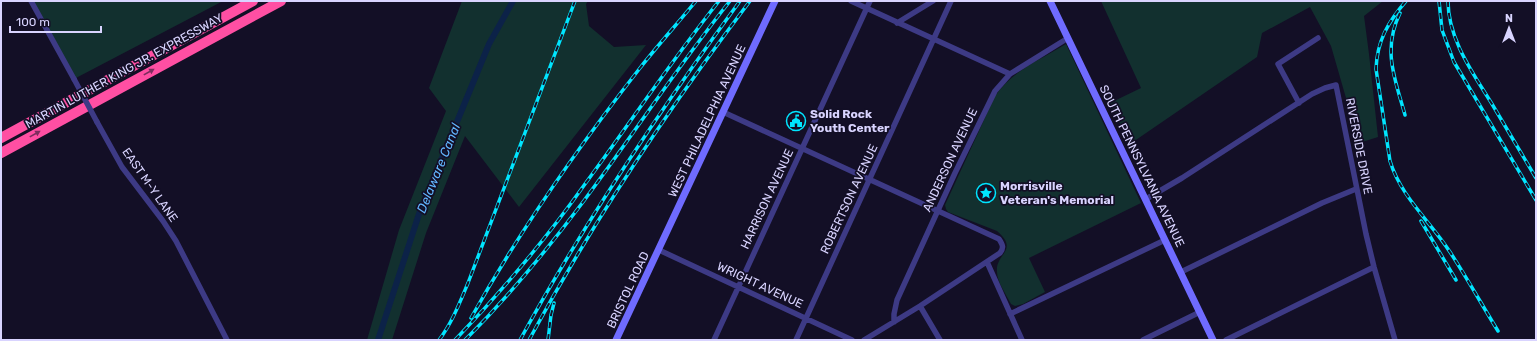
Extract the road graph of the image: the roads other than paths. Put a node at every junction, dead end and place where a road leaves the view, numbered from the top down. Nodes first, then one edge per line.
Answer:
1 (31, 1) edge
2 (253, 1) edge
3 (281, 1) edge
4 (775, 1) edge
5 (851, 1) edge
6 (870, 1) edge
7 (933, 1) edge
8 (951, 1) edge
9 (1050, 1) edge
10 (867, 9) junction
11 (897, 23) junction
12 (1068, 38) junction
13 (1318, 38) dead end
14 (934, 40) junction
15 (1010, 74) junction
16 (1299, 103) junction
17 (723, 112) junction
18 (1, 138) edge
19 (802, 148) junction
20 (1, 153) edge
21 (870, 179) junction
22 (1356, 189) junction
23 (1146, 199) junction
24 (938, 210) junction
25 (1165, 240) junction
26 (659, 250) junction
27 (987, 262) junction
28 (1374, 267) junction
29 (1181, 272) junction
30 (739, 287) junction
31 (920, 306) junction
32 (1200, 312) junction
33 (1010, 314) junction
34 (807, 318) junction
35 (894, 322) junction
36 (227, 340) edge
37 (616, 340) edge
38 (714, 340) edge
39 (796, 340) edge
40 (852, 340) edge
41 (864, 340) edge
42 (940, 340) edge
43 (1022, 340) edge
44 (1143, 340) edge
45 (1213, 340) edge
46 (1226, 340) edge
47 (1395, 340) edge

1 - 36 street, EAST M-Y LANE, bridge
2 - 18 highway, MARTIN LUTHER KING JR. EXPRESSWAY
20 -> 3 highway, MARTIN LUTHER KING JR. EXPRESSWAY
4 - 17 main road, WEST PHILADELPHIA AVENUE
5 - 10 street
6 - 10 street, HARRISON AVENUE
7 - 11 street
8 - 14 street, ROBERTSON AVENUE
9 - 12 main road, SOUTH PENNSYLVANIA AVENUE
10 - 11 street
10 - 19 street, HARRISON AVENUE
11 - 14 street
12 - 15 street, ANDERSON AVENUE
12 - 23 main road, SOUTH PENNSYLVANIA AVENUE
13 - 16 street
14 - 15 street
14 - 21 street, ROBERTSON AVENUE
15 - 24 street, ANDERSON AVENUE
16 - 22 street, RIVERSIDE DRIVE
16 - 23 street
17 - 19 street
17 - 26 main road, WEST PHILADELPHIA AVENUE
19 - 21 street
19 - 30 street, HARRISON AVENUE
21 - 24 street
21 - 34 street, ROBERTSON AVENUE
22 - 28 street, RIVERSIDE DRIVE
22 - 29 street
23 - 25 main road, SOUTH PENNSYLVANIA AVENUE
24 - 27 street
24 - 35 street, ANDERSON AVENUE
25 - 29 main road, SOUTH PENNSYLVANIA AVENUE
25 - 33 street
26 - 30 street, WRIGHT AVENUE
26 - 37 main road, BRISTOL ROAD
27 - 31 street
27 - 33 street
28 - 46 street
28 - 47 street, RIVERSIDE DRIVE
29 - 32 main road, SOUTH PENNSYLVANIA AVENUE
30 - 34 street, WRIGHT AVENUE
30 - 38 street, HARRISON AVENUE
31 - 35 street
31 - 42 street
32 - 44 street
32 - 45 main road, SOUTH PENNSYLVANIA AVENUE
33 - 43 street
34 - 39 street, ROBERTSON AVENUE
34 - 40 street, WRIGHT AVENUE
35 - 41 street

